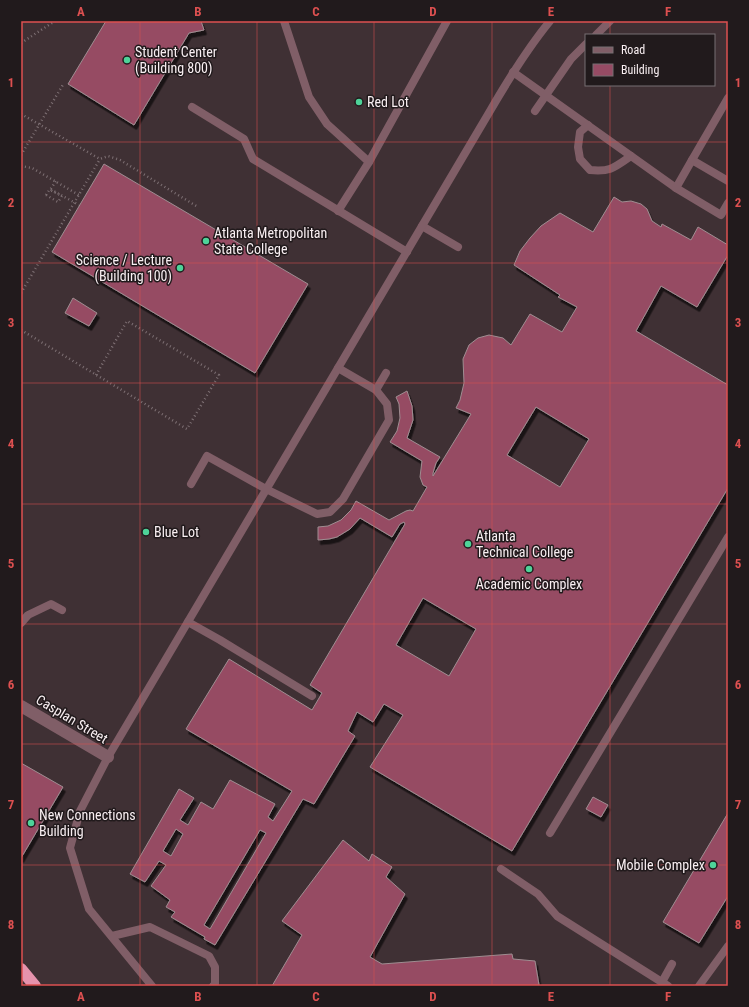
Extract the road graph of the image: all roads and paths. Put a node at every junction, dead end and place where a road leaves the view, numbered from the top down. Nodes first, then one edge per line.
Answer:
1 (55, 21) edge
2 (284, 21) edge
3 (447, 21) edge
4 (550, 21) edge
5 (610, 21) edge
6 (597, 34) edge
7 (21, 43) edge
8 (585, 45) edge
9 (513, 72) junction
10 (64, 83) dead end
11 (545, 95) junction
12 (728, 98) edge
13 (192, 107) dead end
14 (536, 111) dead end
15 (21, 114) edge
16 (39, 124) junction
17 (588, 125) junction
18 (21, 155) edge
19 (631, 156) junction
20 (100, 159) junction
21 (692, 160) junction
22 (369, 162) junction
23 (21, 166) edge
24 (56, 181) junction
25 (728, 181) edge
26 (676, 188) junction
27 (79, 195) junction
28 (728, 203) edge
29 (79, 205) dead end
30 (198, 207) dead end
31 (338, 211) junction
32 (422, 226) junction
33 (458, 246) dead end
34 (407, 252) junction
35 (21, 293) edge
36 (21, 330) edge
37 (338, 368) junction
38 (386, 373) dead end
39 (96, 374) junction
40 (376, 390) junction
41 (191, 484) dead end
42 (266, 489) junction
43 (728, 537) edge
44 (62, 610) dead end
45 (25, 613) edge
46 (188, 622) junction
47 (21, 623) edge
48 (312, 696) dead end
49 (21, 706) edge
50 (108, 757) junction
51 (550, 833) dead end
52 (501, 869) dead end
53 (112, 936) junction
54 (728, 946) edge
55 (672, 964) dead end
56 (21, 969) edge
57 (665, 984) edge
58 (35, 986) edge
59 (152, 986) edge
60 (214, 986) edge
61 (699, 986) edge

1 - 7 path
2 - 22 lane
3 - 22 lane
4 - 9 lane
5 - 6 lane
8 - 11 lane
9 - 11 lane
9 - 32 lane
10 - 16 path
11 - 14 lane
11 - 17 lane
12 - 21 lane
13 - 31 lane
15 - 16 path
16 - 18 path
16 - 20 path
17 - 19 lane
17 - 19 lane
19 - 26 lane
20 - 27 path
20 - 30 path
21 - 25 lane
21 - 26 lane
22 - 31 lane
23 - 24 path
24 - 27 path
24 - 29 path, bridge
26 - 28 lane
27 - 35 path
31 - 34 lane
32 - 33 lane
32 - 34 lane
34 - 37 lane
36 - 39 path
37 - 40 lane
37 - 42 lane
38 - 40 lane
39 - 39 path
40 - 42 lane
41 - 42 lane
42 - 46 lane
43 - 51 lane
44 - 45 lane
45 - 47 lane
46 - 48 lane
46 - 50 lane
49 - 50 street, Casplan Street
50 - 53 lane
52 - 57 lane
53 - 59 lane
53 - 60 lane
54 - 61 lane
55 - 57 lane
56 - 58 highway

